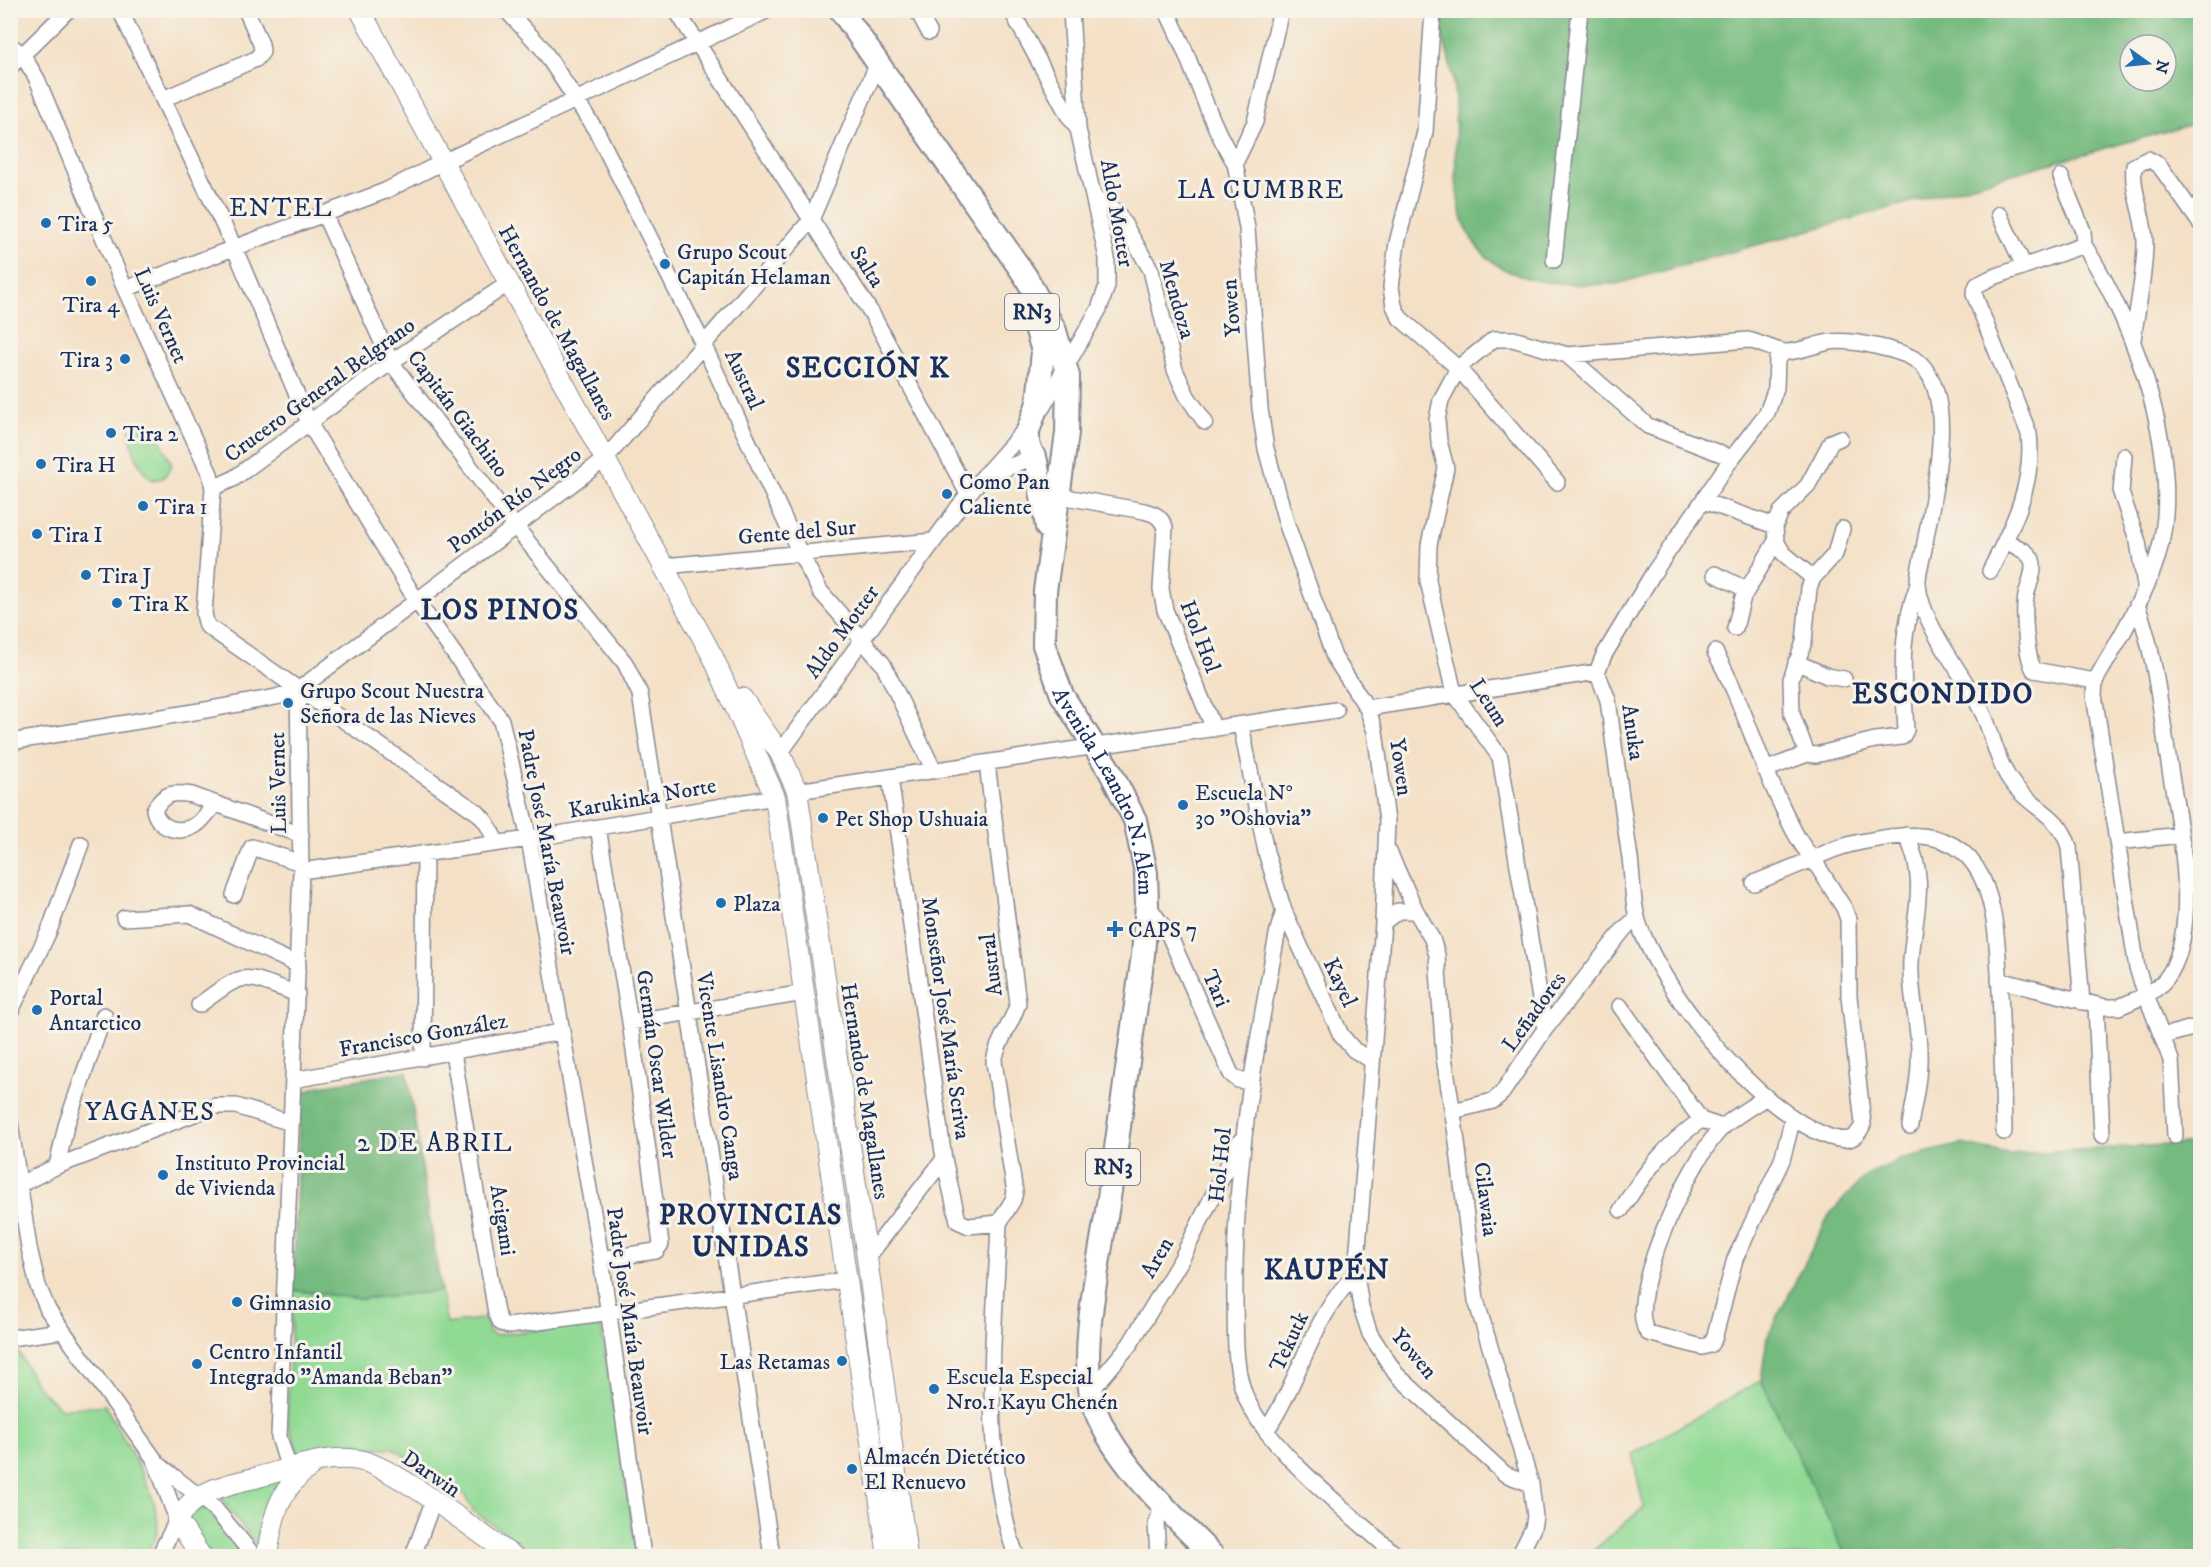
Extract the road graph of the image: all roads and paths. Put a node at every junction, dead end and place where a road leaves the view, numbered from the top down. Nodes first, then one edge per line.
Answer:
1 (68, 10) edge
2 (120, 10) edge
3 (246, 10) edge
4 (360, 10) edge
5 (506, 10) edge
6 (676, 10) edge
7 (768, 10) edge
8 (842, 10) edge
9 (917, 10) edge
10 (1011, 10) edge
11 (1071, 10) edge
12 (1166, 10) edge
13 (1281, 10) edge
14 (1433, 10) edge
15 (1580, 10) edge
16 (929, 32) dead end
17 (696, 45) junction
18 (16, 50) edge
19 (877, 65) junction
20 (10, 67) edge
21 (163, 99) junction
22 (578, 100) junction
23 (1078, 129) junction
24 (443, 162) junction
25 (1235, 163) junction
26 (2061, 177) dead end
27 (1096, 198) junction
28 (324, 214) junction
29 (1999, 214) dead end
30 (811, 220) junction
31 (988, 221) junction
32 (2200, 223) edge
33 (2084, 245) junction
34 (234, 247) junction
35 (1554, 260) dead end
36 (2024, 266) junction
37 (509, 283) junction
38 (125, 289) junction
39 (2133, 339) junction
40 (704, 346) junction
41 (1785, 352) junction
42 (1567, 355) junction
43 (391, 362) junction
44 (1067, 366) junction
45 (1458, 368) junction
46 (1036, 414) junction
47 (1204, 422) dead end
48 (309, 423) junction
49 (1068, 423) junction
50 (1840, 438) dead end
51 (1063, 453) junction
52 (2124, 456) dead end
53 (1732, 458) junction
54 (605, 459) junction
55 (1034, 459) junction
56 (981, 478) junction
57 (1557, 482) dead end
58 (213, 488) junction
59 (968, 494) junction
60 (1060, 496) junction
61 (1703, 501) junction
62 (515, 526) junction
63 (1842, 529) dead end
64 (1776, 534) junction
65 (934, 541) junction
66 (2005, 541) junction
67 (800, 553) junction
68 (1050, 559) junction
69 (664, 566) junction
70 (1990, 571) dead end
71 (1715, 574) dead end
72 (1813, 578) junction
73 (1918, 584) junction
74 (2146, 588) junction
75 (1747, 590) junction
76 (416, 600) junction
77 (2137, 605) junction
78 (1735, 628) dead end
79 (864, 639) junction
80 (1715, 652) dead end
81 (713, 657) junction
82 (1796, 662) junction
83 (1597, 672) junction
84 (1844, 680) dead end
85 (2095, 681) junction
86 (298, 690) junction
87 (1454, 693) junction
88 (1367, 708) junction
89 (1336, 710) dead end
90 (1241, 725) junction
91 (1214, 729) junction
92 (10, 741) edge
93 (1094, 747) junction
94 (780, 753) junction
95 (1807, 754) junction
96 (987, 764) junction
97 (1765, 770) junction
98 (934, 771) junction
99 (890, 777) junction
100 (797, 791) junction
101 (775, 797) junction
102 (215, 804) dead end
103 (659, 817) junction
104 (598, 827) junction
105 (1906, 834) junction
106 (301, 835) junction
107 (2180, 835) junction
108 (529, 839) junction
109 (2118, 842) junction
110 (497, 843) junction
111 (81, 844) dead end
112 (1388, 849) junction
113 (425, 853) junction
114 (1813, 859) junction
115 (301, 867) junction
116 (1754, 883) dead end
117 (234, 895) dead end
118 (1147, 904) junction
119 (1284, 911) junction
120 (1416, 911) junction
121 (124, 918) dead end
122 (1637, 918) junction
123 (1383, 923) junction
124 (298, 965) junction
125 (1999, 980) junction
126 (804, 993) junction
127 (297, 994) junction
128 (2146, 995) junction
129 (2089, 1004) junction
130 (199, 1005) dead end
131 (1620, 1006) dead end
132 (10, 1013) edge
133 (689, 1013) junction
134 (104, 1015) dead end
135 (630, 1022) junction
136 (2200, 1026) edge
137 (1545, 1029) junction
138 (561, 1032) junction
139 (2163, 1036) junction
140 (453, 1052) junction
141 (423, 1058) junction
142 (1371, 1060) junction
143 (293, 1080) junction
144 (1249, 1082) junction
145 (1765, 1098) junction
146 (1453, 1111) junction
147 (1793, 1118) junction
148 (1701, 1120) junction
149 (10, 1123) edge
150 (291, 1123) junction
151 (1910, 1126) dead end
152 (1722, 1127) junction
153 (2004, 1132) dead end
154 (1244, 1134) junction
155 (2102, 1135) dead end
156 (2175, 1136) dead end
157 (944, 1159) junction
158 (57, 1166) junction
159 (21, 1185) junction
160 (1621, 1210) dead end
161 (18, 1214) edge
162 (999, 1223) junction
163 (867, 1258) junction
164 (601, 1259) junction
165 (1356, 1274) junction
166 (846, 1280) junction
167 (732, 1294) junction
168 (607, 1312) junction
169 (61, 1331) junction
170 (10, 1338) edge
171 (1090, 1392) junction
172 (1266, 1431) junction
173 (155, 1460) junction
174 (315, 1463) junction
175 (289, 1469) junction
176 (1531, 1484) junction
177 (200, 1496) junction
178 (434, 1502) junction
179 (1163, 1505) junction
180 (177, 1520) junction
181 (491, 1550) edge
182 (159, 1557) edge
183 (201, 1557) edge
184 (254, 1557) edge
185 (267, 1557) edge
186 (413, 1557) edge
187 (513, 1557) edge
188 (643, 1557) edge
189 (772, 1557) edge
190 (888, 1557) edge
191 (907, 1557) edge
192 (1016, 1557) edge
193 (1158, 1557) edge
194 (1214, 1557) edge
195 (1397, 1557) edge
196 (1519, 1557) edge

1 - 18 street
2 - 21 street, Padre José María Beauvoir
3 - 21 street
4 - 24 main road, Hernando de Magallanes
5 - 22 street, Austral
6 - 17 street, Salta
7 - 17 street
8 - 19 highway, Avenida Leandro N. Alem / RN3
9 - 16 street
10 - 23 street
11 - 23 street, Aldo Motter
12 - 25 street, Yowen
13 - 25 street
14 - 45 street
15 - 35 street
17 - 22 street
17 - 30 street, Salta
18 - 20 street
18 - 38 street, Luis Vernet
19 - 30 street, Pontón Río Negro
19 - 31 highway, Avenida Leandro N. Alem / RN3
21 - 34 street, Padre José María Beauvoir
22 - 24 street
22 - 40 street, Austral
23 - 27 street, Aldo Motter
24 - 28 street
24 - 37 main road, Hernando de Magallanes
25 - 88 street, Yowen
26 - 33 street
27 - 44 street, Aldo Motter
27 - 47 street, Mendoza
28 - 34 street
28 - 43 street, Capitán Giachino
29 - 36 street
30 - 40 street, Pontón Río Negro
30 - 59 street, Salta
31 - 44 highway, Avenida Leandro N. Alem / RN3
31 - 46 highway, Avenida Leandro N. Alem / RN3
32 - 39 street
33 - 36 street
33 - 39 street
34 - 38 street
34 - 48 street, Padre José María Beauvoir
36 - 66 street
37 - 43 street, Crucero General Belgrano
37 - 54 main road, Hernando de Magallanes
38 - 58 street, Luis Vernet
39 - 74 street
40 - 54 street, Pontón Río Negro
40 - 67 street, Austral
41 - 42 street
41 - 53 street
41 - 73 street
42 - 45 street
42 - 53 street
43 - 48 street, Crucero General Belgrano
43 - 62 street, Capitán Giachino
44 - 46 street, Aldo Motter
44 - 49 highway, Avenida Leandro N. Alem / RN3
45 - 57 street
45 - 87 street, Leum
46 - 49 highway
46 - 55 highway, Avenida Leandro N. Alem / RN3
46 - 56 street, Aldo Motter
48 - 58 street, Crucero General Belgrano
48 - 76 street, Padre José María Beauvoir
49 - 51 highway, Avenida Leandro N. Alem / RN3
50 - 64 street
51 - 55 highway
51 - 60 highway, Avenida Leandro N. Alem / RN3
52 - 74 street
53 - 61 street
54 - 62 street, Pontón Río Negro
54 - 69 main road, Hernando de Magallanes
55 - 56 street, Aldo Motter
55 - 68 highway, Avenida Leandro N. Alem / RN3
56 - 59 street, Aldo Motter
58 - 86 street, Luis Vernet
59 - 65 street, Aldo Motter
60 - 68 highway, Avenida Leandro N. Alem / RN3
60 - 91 street, Hol Hol
61 - 64 street
61 - 83 street
62 - 76 street, Pontón Río Negro
62 - 103 street, Capitán Giachino
63 - 72 street
64 - 72 street
64 - 75 street
65 - 67 street, Gente del Sur
65 - 79 street, Aldo Motter
66 - 70 street
66 - 85 street
67 - 69 street, Gente del Sur
67 - 79 street, Austral
68 - 93 highway, Avenida Leandro N. Alem / RN3
69 - 81 main road, Hernando de Magallanes
71 - 75 street
72 - 82 street
73 - 95 street
73 - 129 street
74 - 77 street
75 - 78 street
76 - 86 street, Pontón Río Negro
76 - 108 street, Padre José María Beauvoir
77 - 85 street
77 - 107 street
79 - 94 street, Aldo Motter
79 - 98 street, Austral
80 - 97 street
81 - 94 main road, Hernando de Magallanes
81 - 101 main road, Hernando de Magallanes
82 - 84 street
82 - 95 street
83 - 87 street
83 - 122 street, Anuka
85 - 109 street
86 - 92 street, Pontón Río Negro
86 - 106 street, Luis Vernet
86 - 110 street
87 - 88 street
87 - 137 street, Leum
88 - 112 street, Yowen
89 - 90 street
90 - 91 street
90 - 119 street
91 - 93 street
93 - 96 street
93 - 118 highway, Avenida Leandro N. Alem / RN3
94 - 100 main road, Hernando de Magallanes
95 - 97 street
96 - 98 street
96 - 162 street, Austral
97 - 114 street
98 - 99 street
99 - 100 street
99 - 157 street, Monseñor José María Scriva
100 - 163 main road, Hernando de Magallanes
101 - 103 street, Karukinka Norte
101 - 126 main road, Hernando de Magallanes
102 - 106 street
103 - 104 street, Karukinka Norte
103 - 133 street, Vicente Lisandro Canga
104 - 108 street, Karukinka Norte
104 - 135 street, Germán Oscar Wilder
105 - 114 street
105 - 125 street
105 - 151 street
106 - 115 street, Luis Vernet
107 - 109 street
107 - 128 street
108 - 110 street, Karukinka Norte
108 - 138 street, Padre José María Beauvoir
109 - 128 street
110 - 113 street, Karukinka Norte
111 - 132 street
112 - 120 street, Cilawaia
112 - 123 street, Yowen
113 - 115 street, Karukinka Norte
113 - 141 street
114 - 116 street
114 - 147 street, Anuka
115 - 117 street
115 - 124 street, Luis Vernet
118 - 144 street, Tari
118 - 171 highway, Avenida Leandro N. Alem / RN3
119 - 142 street, Kayel
119 - 144 street, Hol Hol
120 - 123 street
120 - 146 street, Cilawaia
121 - 124 street
122 - 137 street, Leñadores
122 - 145 street, Anuka
123 - 142 street, Yowen
124 - 127 street, Luis Vernet
125 - 129 street
125 - 153 street
126 - 133 street
126 - 166 main road, Hernando de Magallanes
127 - 130 street
127 - 143 street, Luis Vernet
128 - 129 street
128 - 139 street
129 - 155 street
131 - 148 street
133 - 135 street
133 - 167 street, Vicente Lisandro Canga
134 - 158 street
135 - 164 street, Germán Oscar Wilder
136 - 139 street
137 - 146 street, Leñadores
138 - 140 street, Francisco González
138 - 164 street, Padre José María Beauvoir
139 - 156 street
140 - 141 street, Francisco González
140 - 168 street, Acigami
141 - 143 street, Francisco González
142 - 165 street, Yowen
143 - 150 street, Luis Vernet
144 - 154 street, Hol Hol
145 - 147 street, Anuka
145 - 152 street
146 - 176 street, Cilawaia
147 - 152 street
148 - 152 street
148 - 160 street
149 - 159 street
150 - 158 street
150 - 175 street, Luis Vernet
154 - 171 street, Aren
154 - 172 street, Hol Hol
157 - 162 street, Monseñor José María Scriva
157 - 163 street
158 - 159 street
159 - 161 street
161 - 169 street
162 - 192 street
163 - 191 main road, Hernando de Magallanes
164 - 168 street, Padre José María Beauvoir
165 - 172 street, Tekutk
165 - 176 street, Yowen
166 - 167 street
166 - 190 main road, Hernando de Magallanes
167 - 168 street
167 - 189 street, Vicente Lisandro Canga
168 - 188 street, Padre José María Beauvoir
169 - 170 street
169 - 173 street
171 - 179 highway, Avenida Leandro N. Alem / RN3
172 - 195 street, Hol Hol
173 - 177 street
173 - 180 street
174 - 175 main road, Darwin
174 - 178 main road, Darwin
174 - 185 main road
175 - 177 main road, Darwin
176 - 196 street, Cilawaia
177 - 180 main road, Darwin
177 - 184 street
178 - 181 main road, Darwin
178 - 186 street
179 - 193 street
179 - 194 highway, Avenida Leandro N. Alem / RN3
180 - 182 street
180 - 183 main road
181 - 187 main road, Darwin

